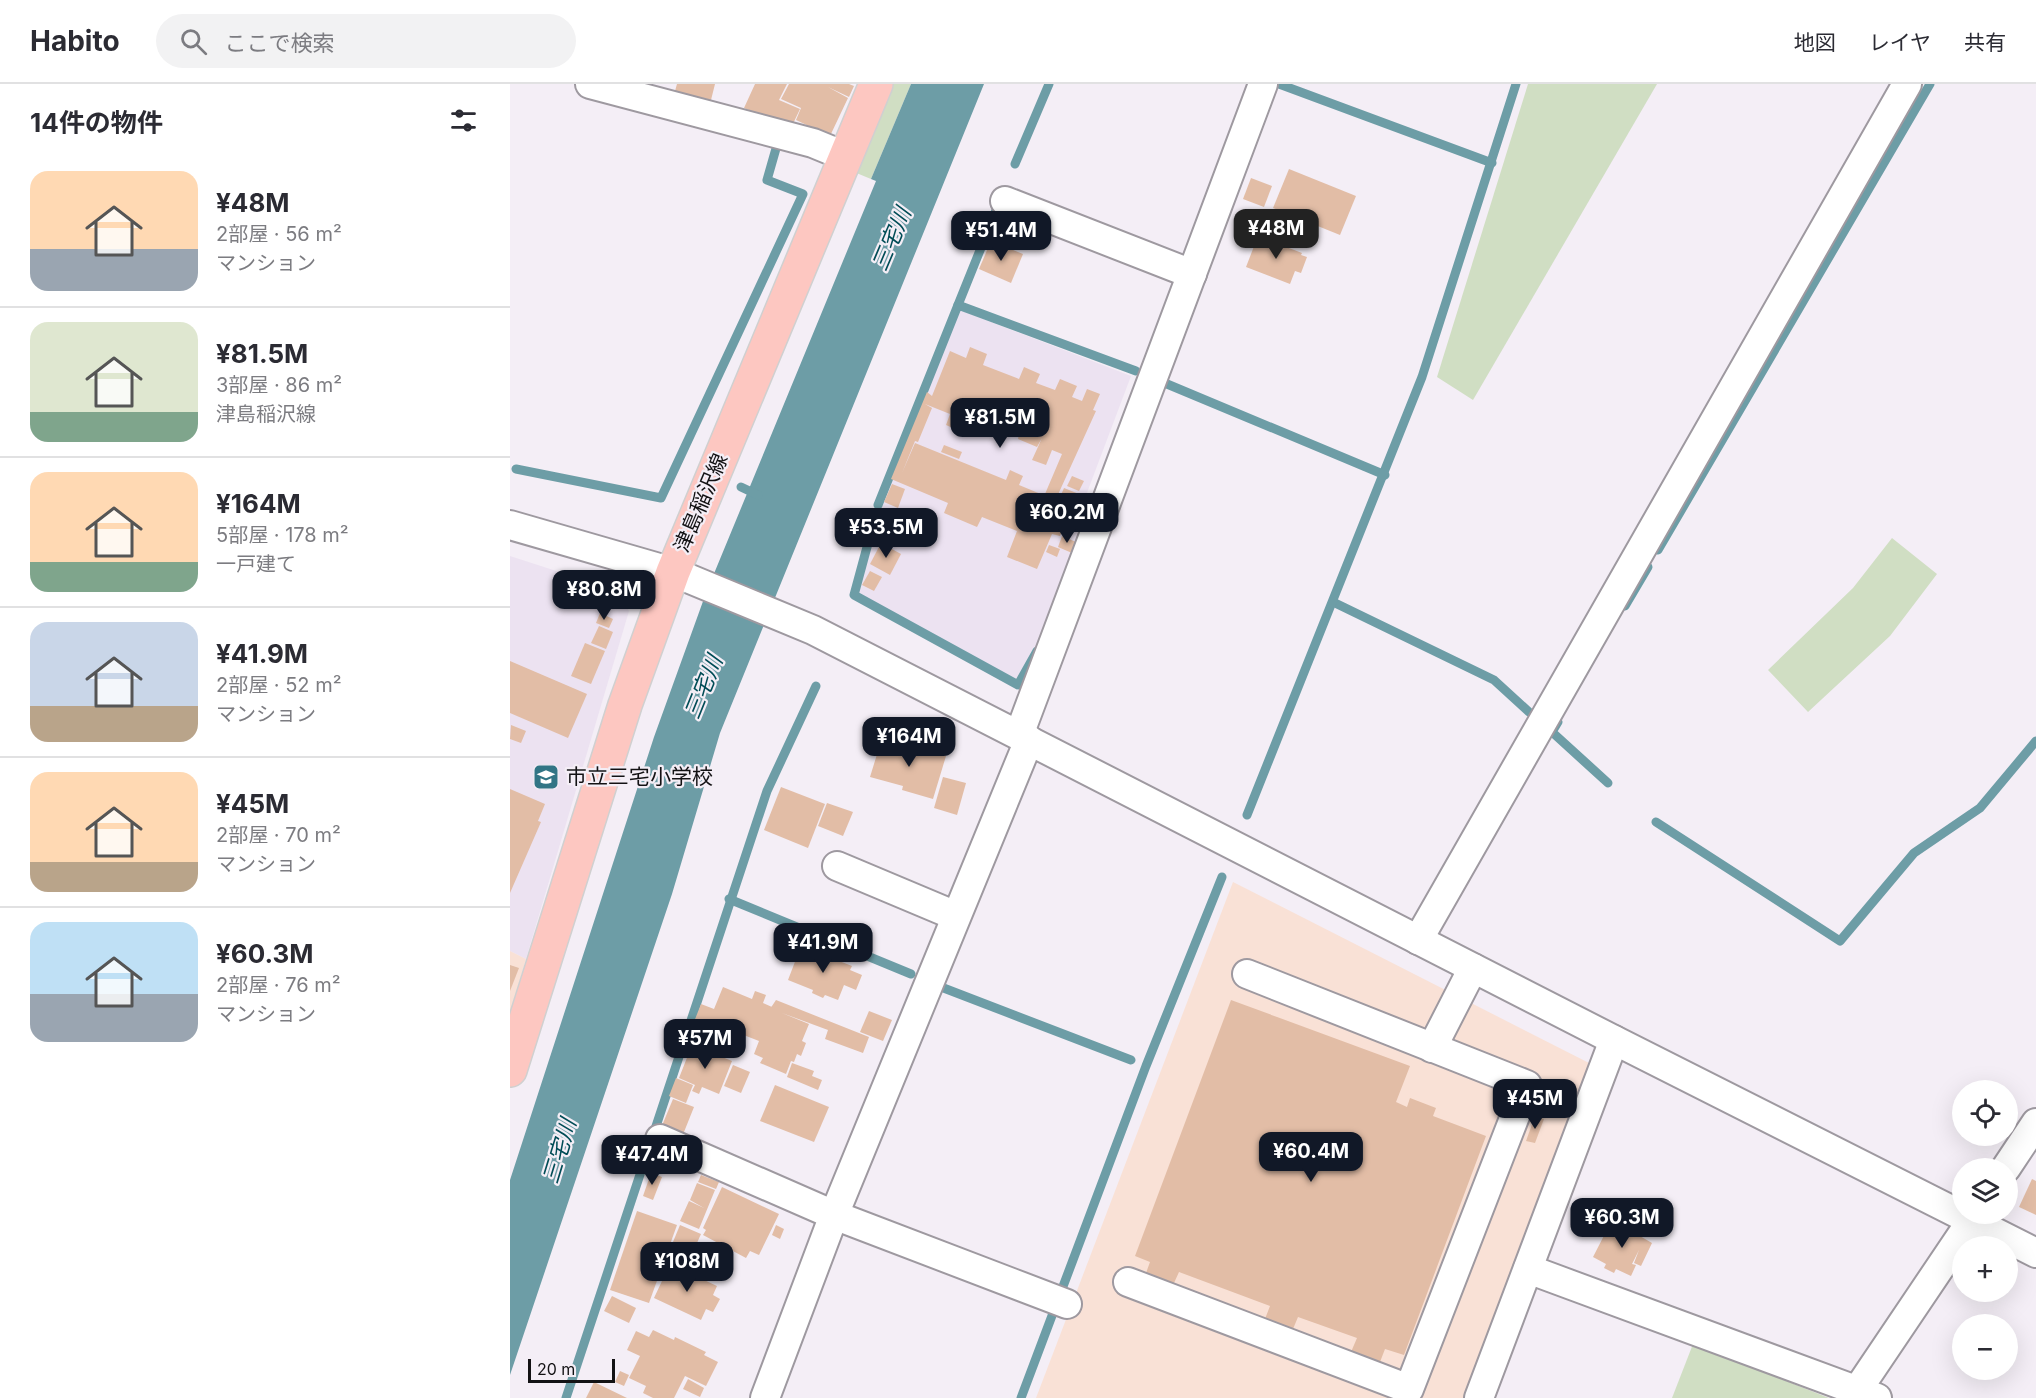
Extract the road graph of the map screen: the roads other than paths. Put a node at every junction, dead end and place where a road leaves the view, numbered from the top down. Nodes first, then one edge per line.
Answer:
1 (590, 84) edge
2 (876, 84) edge
3 (1263, 84) edge
4 (1907, 84) edge
5 (625, 89) edge
6 (847, 157) junction
7 (1005, 201) dead end
8 (1192, 274) junction
9 (510, 525) edge
10 (681, 575) junction
11 (1024, 737) junction
12 (837, 866) dead end
13 (956, 916) junction
14 (1418, 940) junction
15 (1473, 968) junction
16 (1247, 974) dead end
17 (1614, 1041) junction
18 (1432, 1048) junction
19 (510, 1070) edge
20 (2036, 1122) edge
21 (660, 1139) dead end
22 (2013, 1158) edge
23 (1952, 1207) edge
24 (834, 1215) junction
25 (1969, 1224) edge
26 (1985, 1224) edge
27 (2036, 1253) edge
28 (1528, 1269) junction
29 (1128, 1282) dead end
30 (1057, 1300) dead end
31 (1862, 1395) edge
32 (765, 1398) edge
33 (1479, 1398) edge

1 - 5 street
2 - 6 main road, 津島稲沢線
3 - 8 street
4 - 14 street
5 - 6 street
6 - 10 main road, 津島稲沢線
7 - 8 street
8 - 11 street
9 - 10 street
10 - 11 street
10 - 19 main road, 津島稲沢線
11 - 13 street
11 - 14 street
12 - 13 street
13 - 24 street
14 - 15 street
15 - 17 street
15 - 18 street
16 - 18 street
17 - 23 street
17 - 28 street
18 - 29 street
20 - 22 street
21 - 24 street
24 - 30 street
24 - 32 street
25 - 31 street
26 - 27 street
28 - 31 street
28 - 33 street

